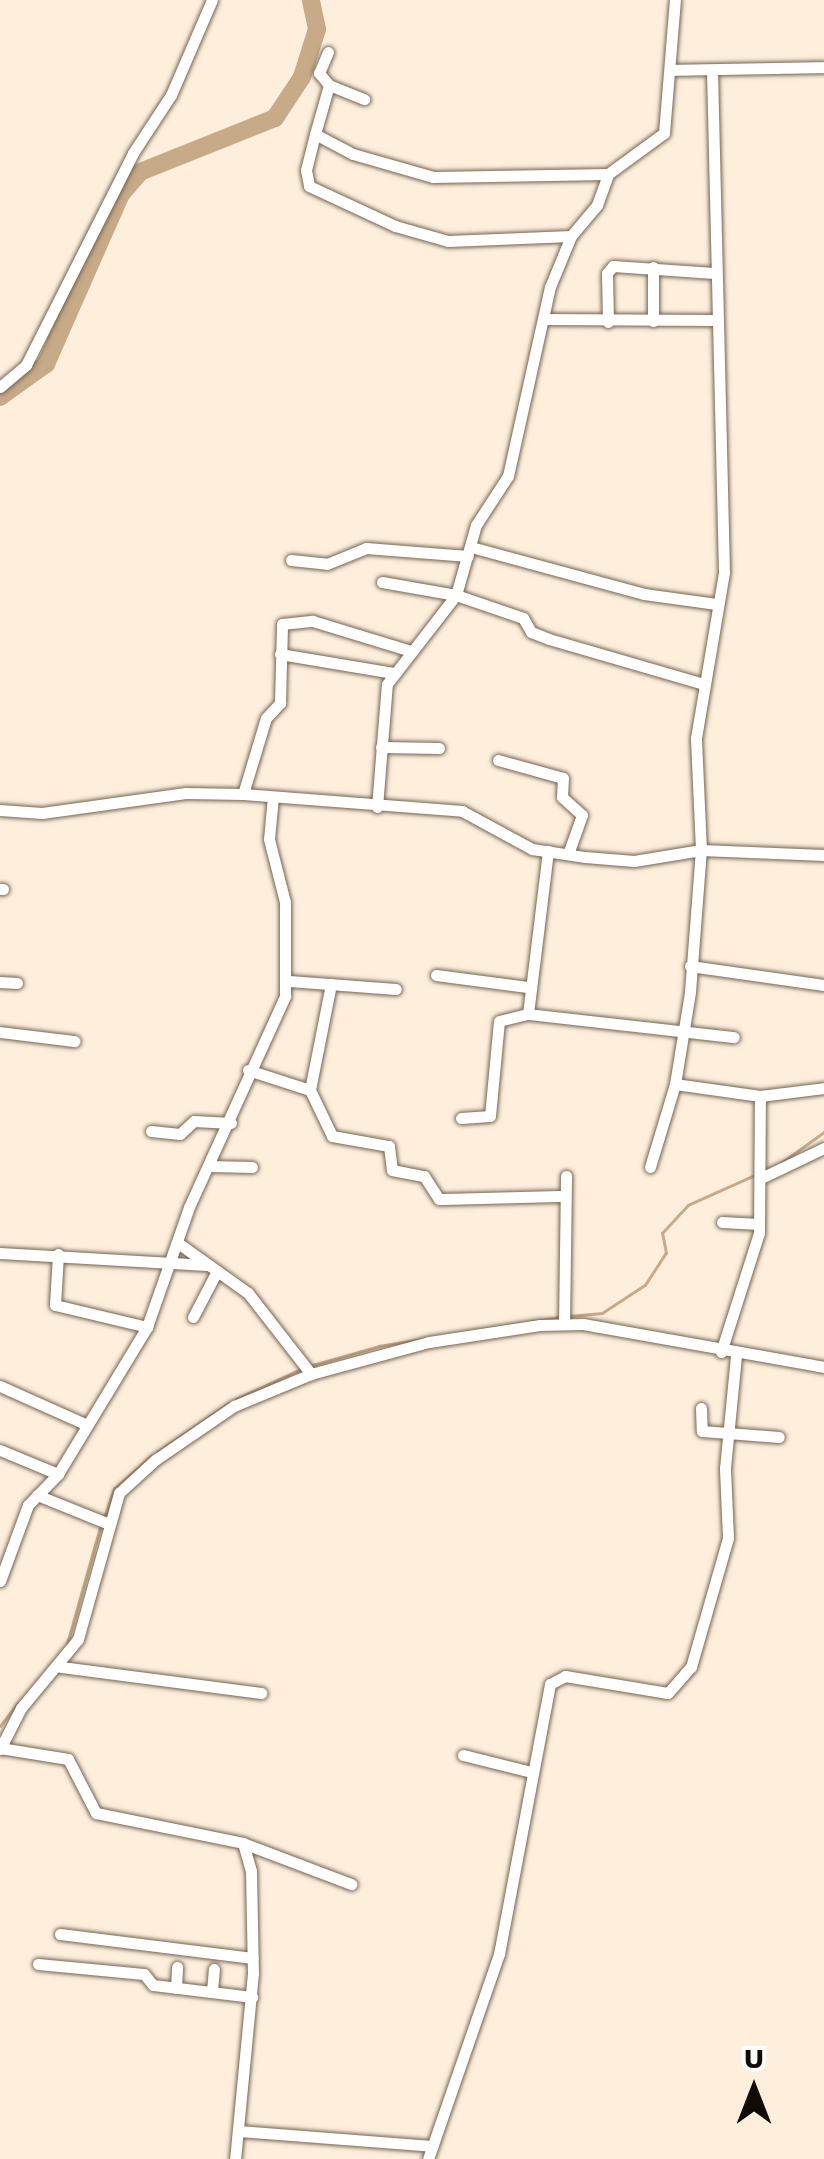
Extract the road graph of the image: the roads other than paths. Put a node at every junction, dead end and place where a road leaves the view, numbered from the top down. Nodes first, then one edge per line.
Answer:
1 (212, 0) edge
2 (675, 0) edge
3 (328, 52) dead end
4 (824, 67) edge
5 (671, 70) junction
6 (712, 71) junction
7 (329, 85) junction
8 (364, 99) dead end
9 (315, 134) junction
10 (608, 174) junction
11 (570, 236) junction
12 (653, 268) junction
13 (714, 273) junction
14 (543, 319) junction
15 (715, 320) junction
16 (653, 321) junction
17 (608, 322) junction
18 (0, 386) edge
19 (470, 551) junction
20 (291, 560) dead end
21 (382, 582) dead end
22 (456, 595) junction
23 (716, 604) junction
24 (411, 651) junction
25 (280, 654) junction
26 (393, 673) junction
27 (704, 684) junction
28 (381, 746) junction
29 (439, 748) dead end
30 (498, 760) dead end
31 (243, 794) junction
32 (272, 796) junction
33 (377, 807) junction
34 (0, 810) edge
35 (701, 850) junction
36 (548, 851) junction
37 (568, 854) junction
38 (824, 855) edge
39 (690, 966) junction
40 (436, 974) dead end
41 (289, 981) junction
42 (0, 982) edge
43 (17, 984) dead end
44 (331, 984) junction
45 (824, 985) edge
46 (528, 987) junction
47 (396, 989) dead end
48 (528, 1014) junction
49 (0, 1032) edge
50 (684, 1033) junction
51 (734, 1037) dead end
52 (74, 1041) dead end
53 (248, 1070) junction
54 (676, 1084) junction
55 (824, 1088) edge
56 (310, 1090) junction
57 (760, 1096) junction
58 (461, 1118) dead end
59 (231, 1123) junction
60 (150, 1131) dead end
61 (824, 1148) edge
62 (208, 1166) junction
63 (252, 1167) dead end
64 (650, 1167) dead end
65 (761, 1175) junction
66 (566, 1176) dead end
67 (564, 1196) junction
68 (722, 1222) dead end
69 (759, 1224) junction
70 (178, 1244) junction
71 (0, 1253) edge
72 (58, 1254) junction
73 (171, 1265) junction
74 (212, 1268) junction
75 (193, 1317) dead end
76 (563, 1319) junction
77 (147, 1327) junction
78 (721, 1352) junction
79 (736, 1355) junction
80 (824, 1367) edge
81 (307, 1369) junction
82 (0, 1386) edge
83 (701, 1408) dead end
84 (87, 1425) junction
85 (729, 1432) junction
86 (780, 1437) dead end
87 (0, 1450) edge
88 (58, 1474) junction
89 (37, 1494) junction
90 (104, 1522) junction
91 (0, 1580) edge
92 (61, 1666) junction
93 (261, 1693) dead end
94 (0, 1748) edge
95 (463, 1756) dead end
96 (531, 1772) junction
97 (243, 1842) junction
98 (352, 1884) dead end
99 (60, 1934) dead end
100 (253, 1958) junction
101 (38, 1964) dead end
102 (177, 1967) dead end
103 (214, 1969) dead end
104 (176, 1988) junction
105 (212, 1991) junction
106 (252, 1996) junction
107 (238, 2131) junction
108 (430, 2152) edge
109 (235, 2159) edge

1 - 18 street
2 - 5 street
3 - 7 street
4 - 6 street
5 - 6 street
5 - 10 street
6 - 13 street
7 - 8 street
7 - 9 street
9 - 10 street
9 - 11 street
10 - 11 street
11 - 14 street
12 - 13 street
12 - 16 street
12 - 17 street
13 - 15 street
14 - 17 street
14 - 19 street
15 - 16 street
15 - 23 street
16 - 17 street
19 - 20 street
19 - 22 street
19 - 23 street
21 - 22 street
22 - 24 street
22 - 27 street
23 - 27 street
24 - 25 street
24 - 26 street
25 - 26 street
25 - 31 street
26 - 28 street
27 - 35 street
28 - 29 street
28 - 33 street
30 - 37 street
31 - 32 street
31 - 34 street
32 - 33 street
32 - 41 street
33 - 36 street
35 - 37 street
35 - 38 street
35 - 39 street
36 - 37 street
36 - 46 street
39 - 45 street
39 - 50 street
40 - 46 street
41 - 44 street
41 - 53 street
42 - 43 street
44 - 47 street
44 - 56 street
46 - 48 street
48 - 50 street
48 - 58 street
49 - 52 street
50 - 51 street
50 - 54 street
53 - 56 street
53 - 59 street
54 - 57 street
54 - 64 street
55 - 57 street
56 - 67 street
57 - 65 street
59 - 60 street
59 - 62 street
61 - 65 street
62 - 63 street
62 - 70 street
65 - 69 street
66 - 67 street
67 - 76 street
68 - 69 street
69 - 78 street
70 - 73 street
70 - 74 street
71 - 72 street
72 - 73 street
72 - 77 street
73 - 74 street
73 - 77 street
74 - 75 street
74 - 81 street
76 - 78 street
76 - 81 street
77 - 84 street
78 - 79 street
79 - 80 street
79 - 85 street
81 - 90 street
82 - 84 street
83 - 85 street
84 - 88 street
85 - 86 street
85 - 96 street
87 - 88 street
88 - 89 street
89 - 90 street
89 - 91 street
90 - 92 street
92 - 93 street
92 - 94 street
94 - 97 street
95 - 96 street
96 - 108 street
97 - 98 street
97 - 100 street
99 - 100 street
100 - 106 street
101 - 104 street
102 - 104 street
103 - 105 street
104 - 105 street
105 - 106 street
106 - 107 street
107 - 108 street
107 - 109 street

